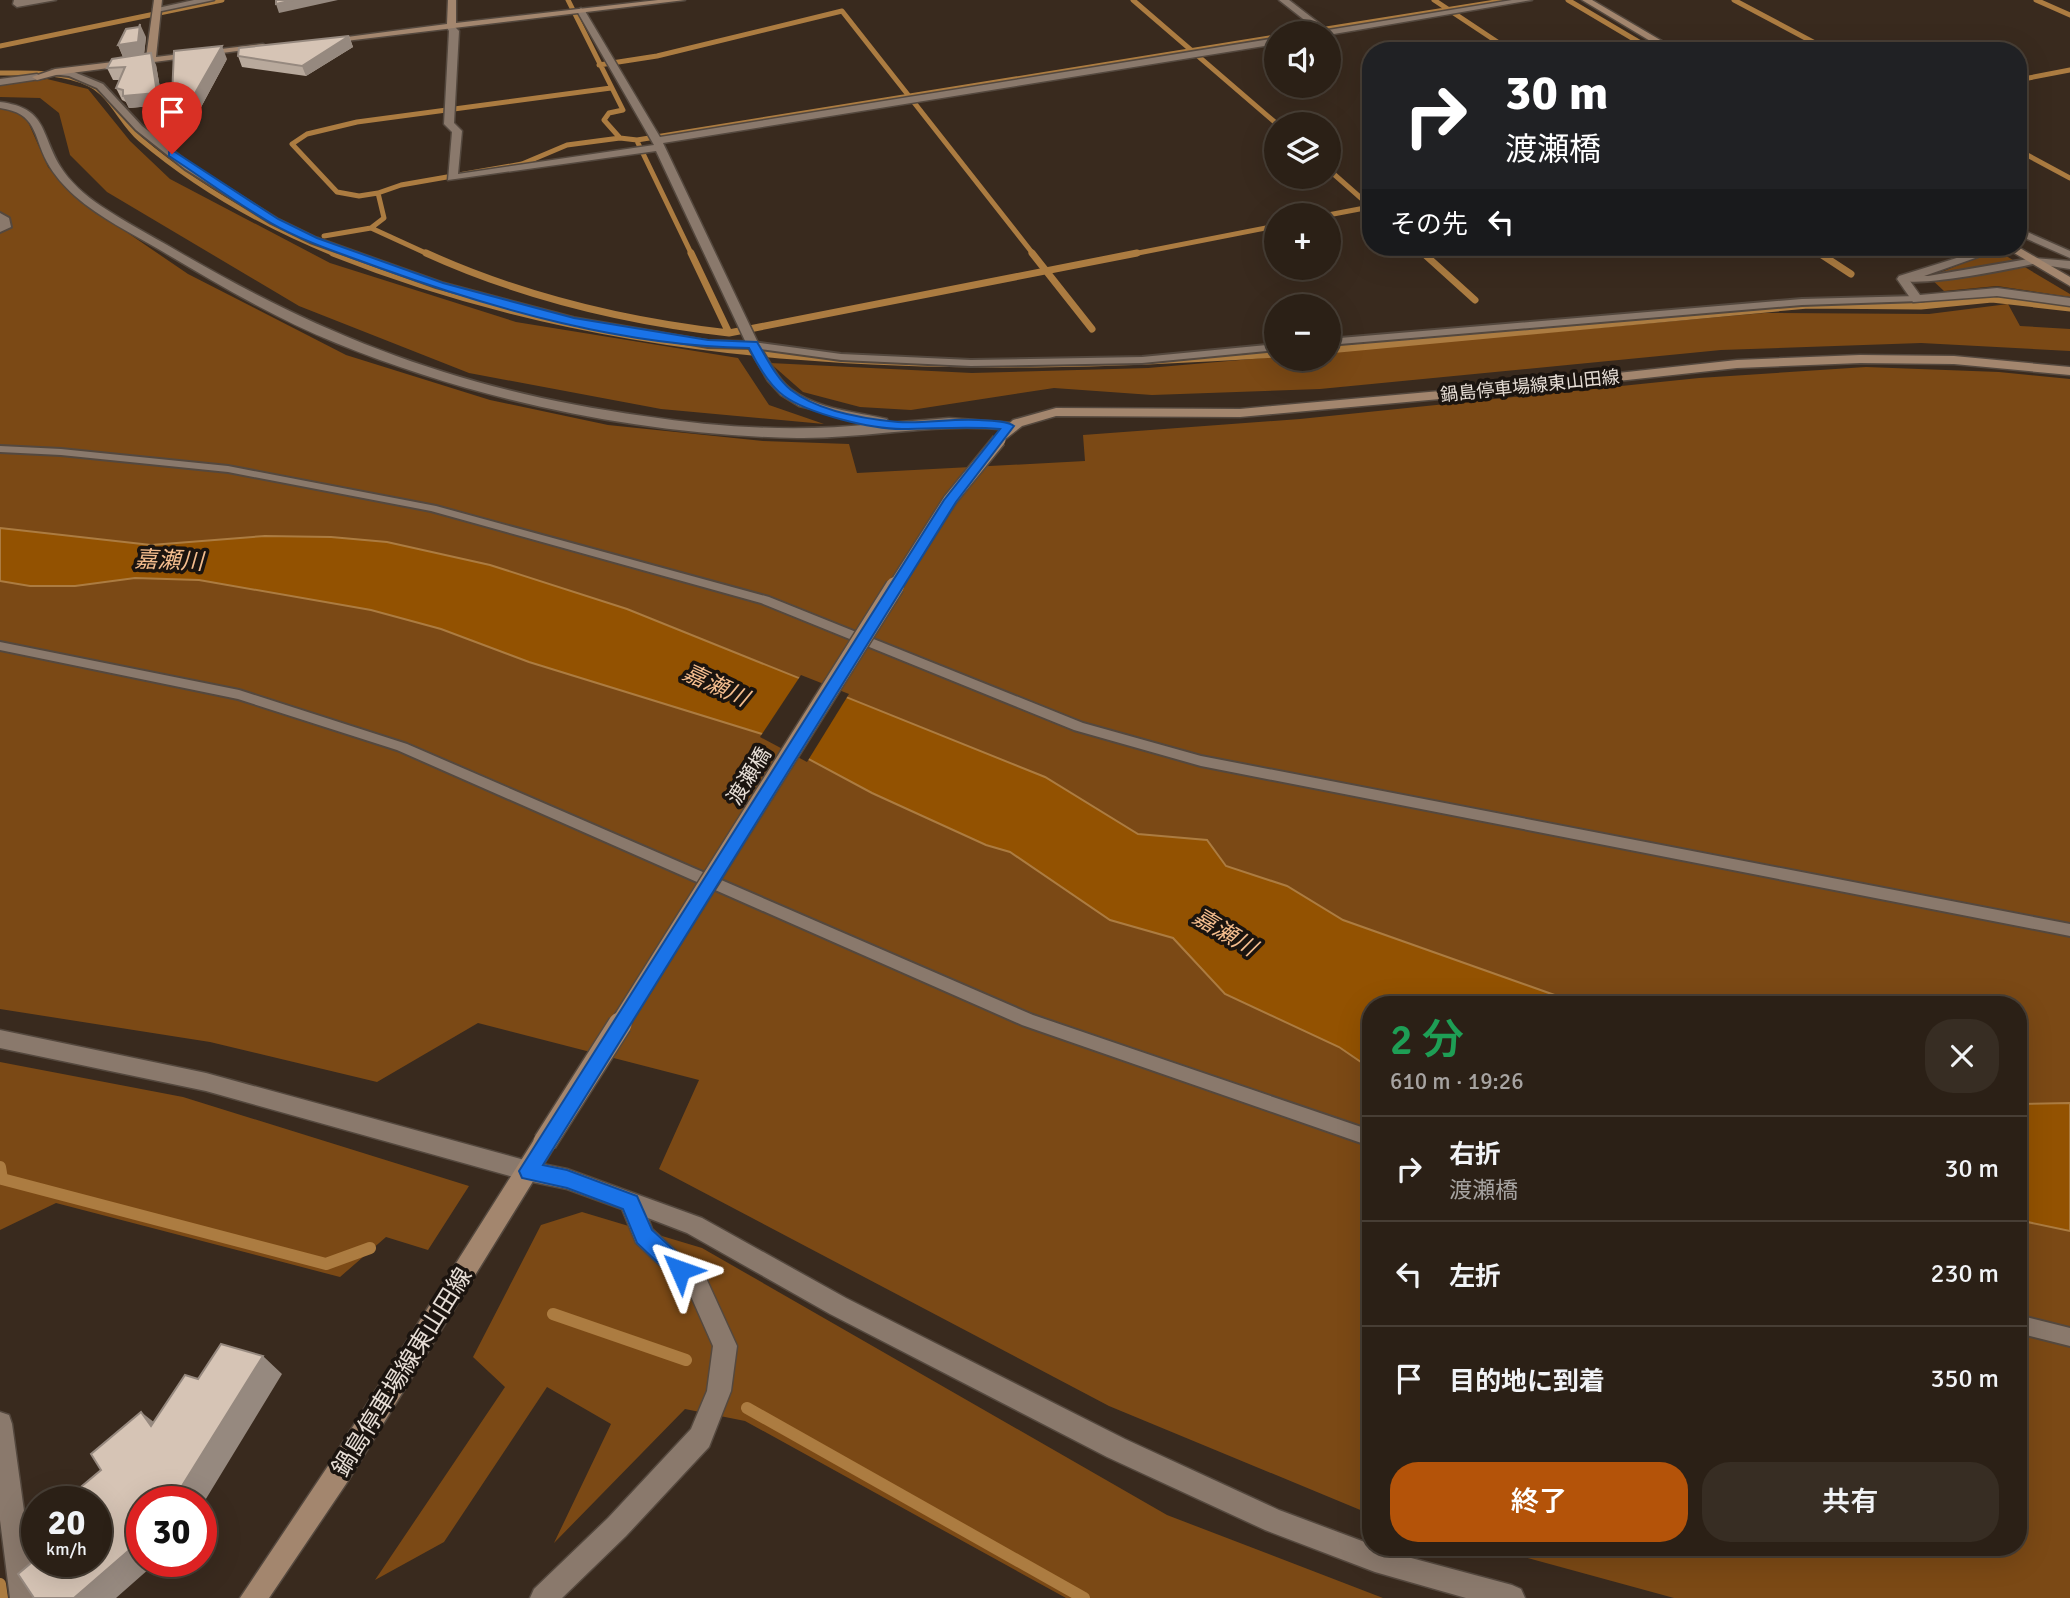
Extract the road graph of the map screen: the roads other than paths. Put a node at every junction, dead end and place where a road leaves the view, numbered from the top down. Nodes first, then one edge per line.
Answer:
1 (18, 0) edge
2 (52, 0) edge
3 (210, 0) edge
4 (452, 0) edge
5 (681, 0) edge
6 (1283, 0) edge
7 (1528, 0) edge
8 (1587, 0) edge
9 (157, 9) edge
10 (580, 11) junction
11 (1311, 21) edge
12 (451, 26) junction
13 (1341, 28) edge
14 (320, 41) edge
15 (1659, 42) edge
16 (1264, 43) edge
17 (279, 46) edge
18 (151, 60) junction
19 (55, 72) junction
20 (37, 77) joint
21 (0, 82) edge
22 (0, 105) edge
23 (655, 143) junction
24 (0, 216) edge
25 (0, 229) edge
26 (2027, 235) edge
27 (2070, 255) edge
28 (1971, 256) edge
29 (2025, 256) edge
30 (2034, 261) junction
31 (2070, 265) edge
32 (1903, 279) junction
33 (2070, 282) edge
34 (1917, 299) junction
35 (2070, 302) edge
36 (749, 334) junction
37 (1341, 341) edge
38 (1264, 348) edge
39 (2070, 372) edge
40 (899, 426) junction
41 (1004, 433) junction
42 (0, 449) edge
43 (0, 646) edge
44 (2070, 930) edge
45 (0, 1040) edge
46 (1362, 1135) edge
47 (545, 1142) joint
48 (528, 1171) junction
49 (630, 1202) junction
50 (2027, 1326) edge
51 (2070, 1337) edge
52 (0, 1424) edge
53 (1362, 1554) edge
54 (1366, 1556) edge
55 (23, 1598) edge
56 (253, 1598) edge
57 (543, 1598) edge
58 (1512, 1598) edge

1 - 2 street
3 - 9 street
4 - 12 main road
5 - 10 main road
6 - 11 street
7 - 13 street
8 - 15 main road
9 - 18 main road
10 - 12 main road
10 - 23 street
12 - 14 main road
12 - 23 street
16 - 23 street
17 - 18 main road
18 - 19 main road
19 - 20 main road
19 - 36 lane
20 - 21 street
22 - 40 street
23 - 36 street
24 - 25 lane
26 - 27 street
28 - 32 street
29 - 30 main road
30 - 31 street
30 - 32 lane
30 - 33 main road
32 - 34 street
34 - 35 street
34 - 37 lane
36 - 38 lane
36 - 40 street
39 - 41 main road, 鍋島停車場線東山田線
40 - 41 street
41 - 47 main road, 渡瀬橋, bridge
42 - 44 lane
43 - 46 lane
45 - 48 street
47 - 48 main road, 鍋島停車場線東山田線
48 - 49 street
48 - 56 main road, 鍋島停車場線東山田線
49 - 53 street
49 - 57 street
50 - 51 lane
52 - 55 street
54 - 58 street

